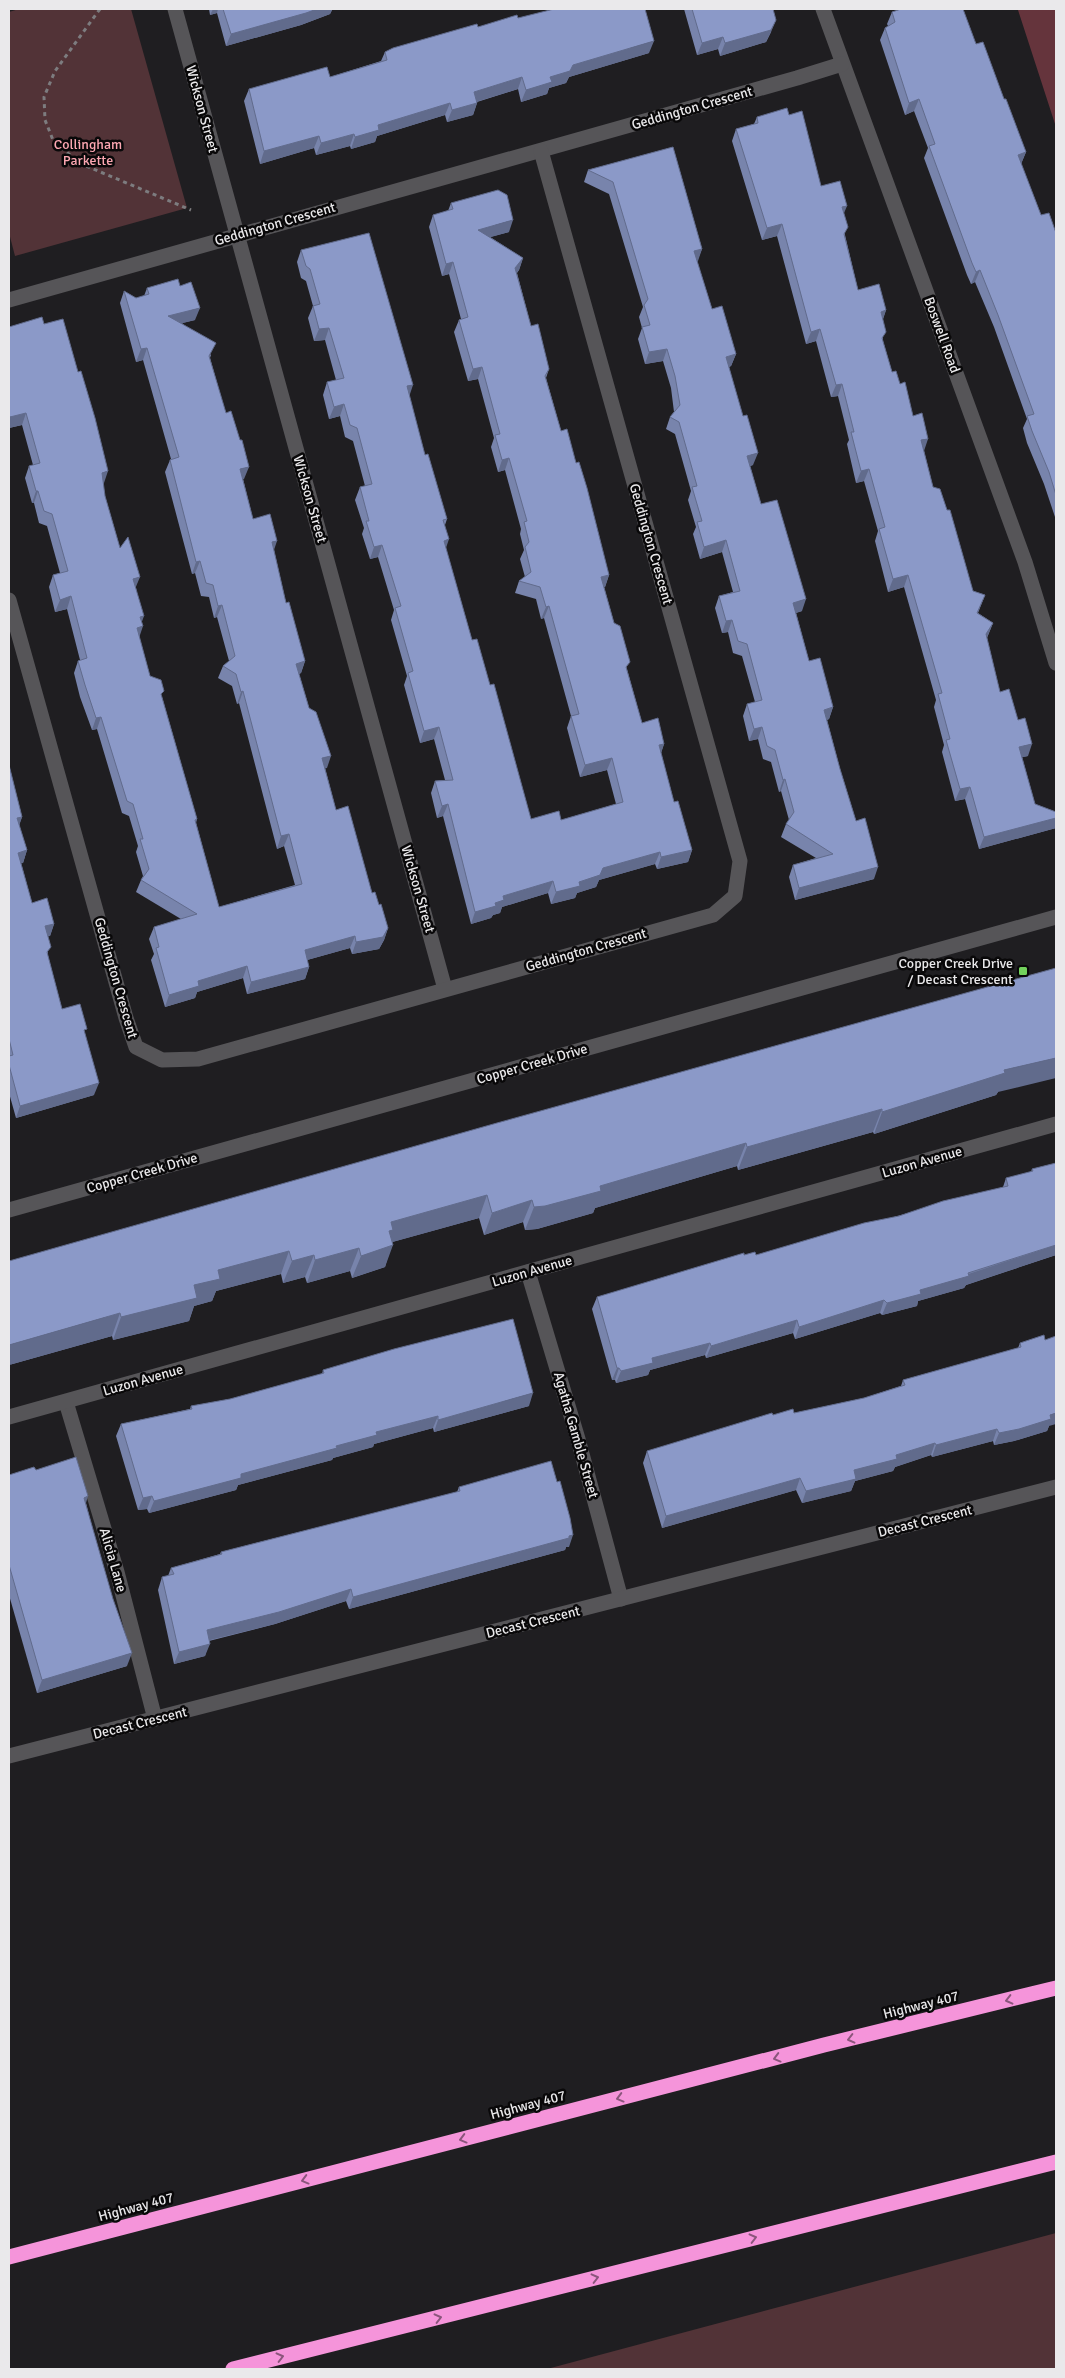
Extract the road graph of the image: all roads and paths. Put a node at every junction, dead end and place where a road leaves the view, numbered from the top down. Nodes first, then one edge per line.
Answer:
1 (100, 9) edge
2 (175, 9) edge
3 (823, 9) edge
4 (842, 64) junction
5 (541, 151) junction
6 (191, 210) dead end
7 (236, 235) junction
8 (9, 300) edge
9 (9, 600) edge
10 (1056, 664) edge
11 (1056, 917) edge
12 (445, 989) junction
13 (1056, 1124) edge
14 (9, 1210) edge
15 (528, 1272) junction
16 (66, 1402) junction
17 (9, 1417) edge
18 (1056, 1487) edge
19 (621, 1599) junction
20 (155, 1719) junction
21 (9, 1756) edge
22 (1056, 1988) edge
23 (1056, 2162) edge
24 (9, 2257) edge
25 (233, 2369) edge

1 - 6 path
2 - 7 street, Wickson Street
3 - 4 street, Boswell Road
4 - 5 street, Geddington Crescent
4 - 10 street, Boswell Road
5 - 7 street, Geddington Crescent
5 - 12 street, Geddington Crescent
7 - 8 street, Geddington Crescent
7 - 12 street, Wickson Street
9 - 12 street, Geddington Crescent
11 - 14 street, Copper Creek Drive
13 - 15 street, Luzon Avenue
15 - 16 street, Luzon Avenue
15 - 19 street, Agatha Gamble Street
16 - 17 street, Luzon Avenue
16 - 20 street, Alicia Lane
18 - 19 street, Decast Crescent
19 - 20 street, Decast Crescent
20 - 21 street, Decast Crescent
22 -> 24 highway, Highway 407
25 -> 23 highway

